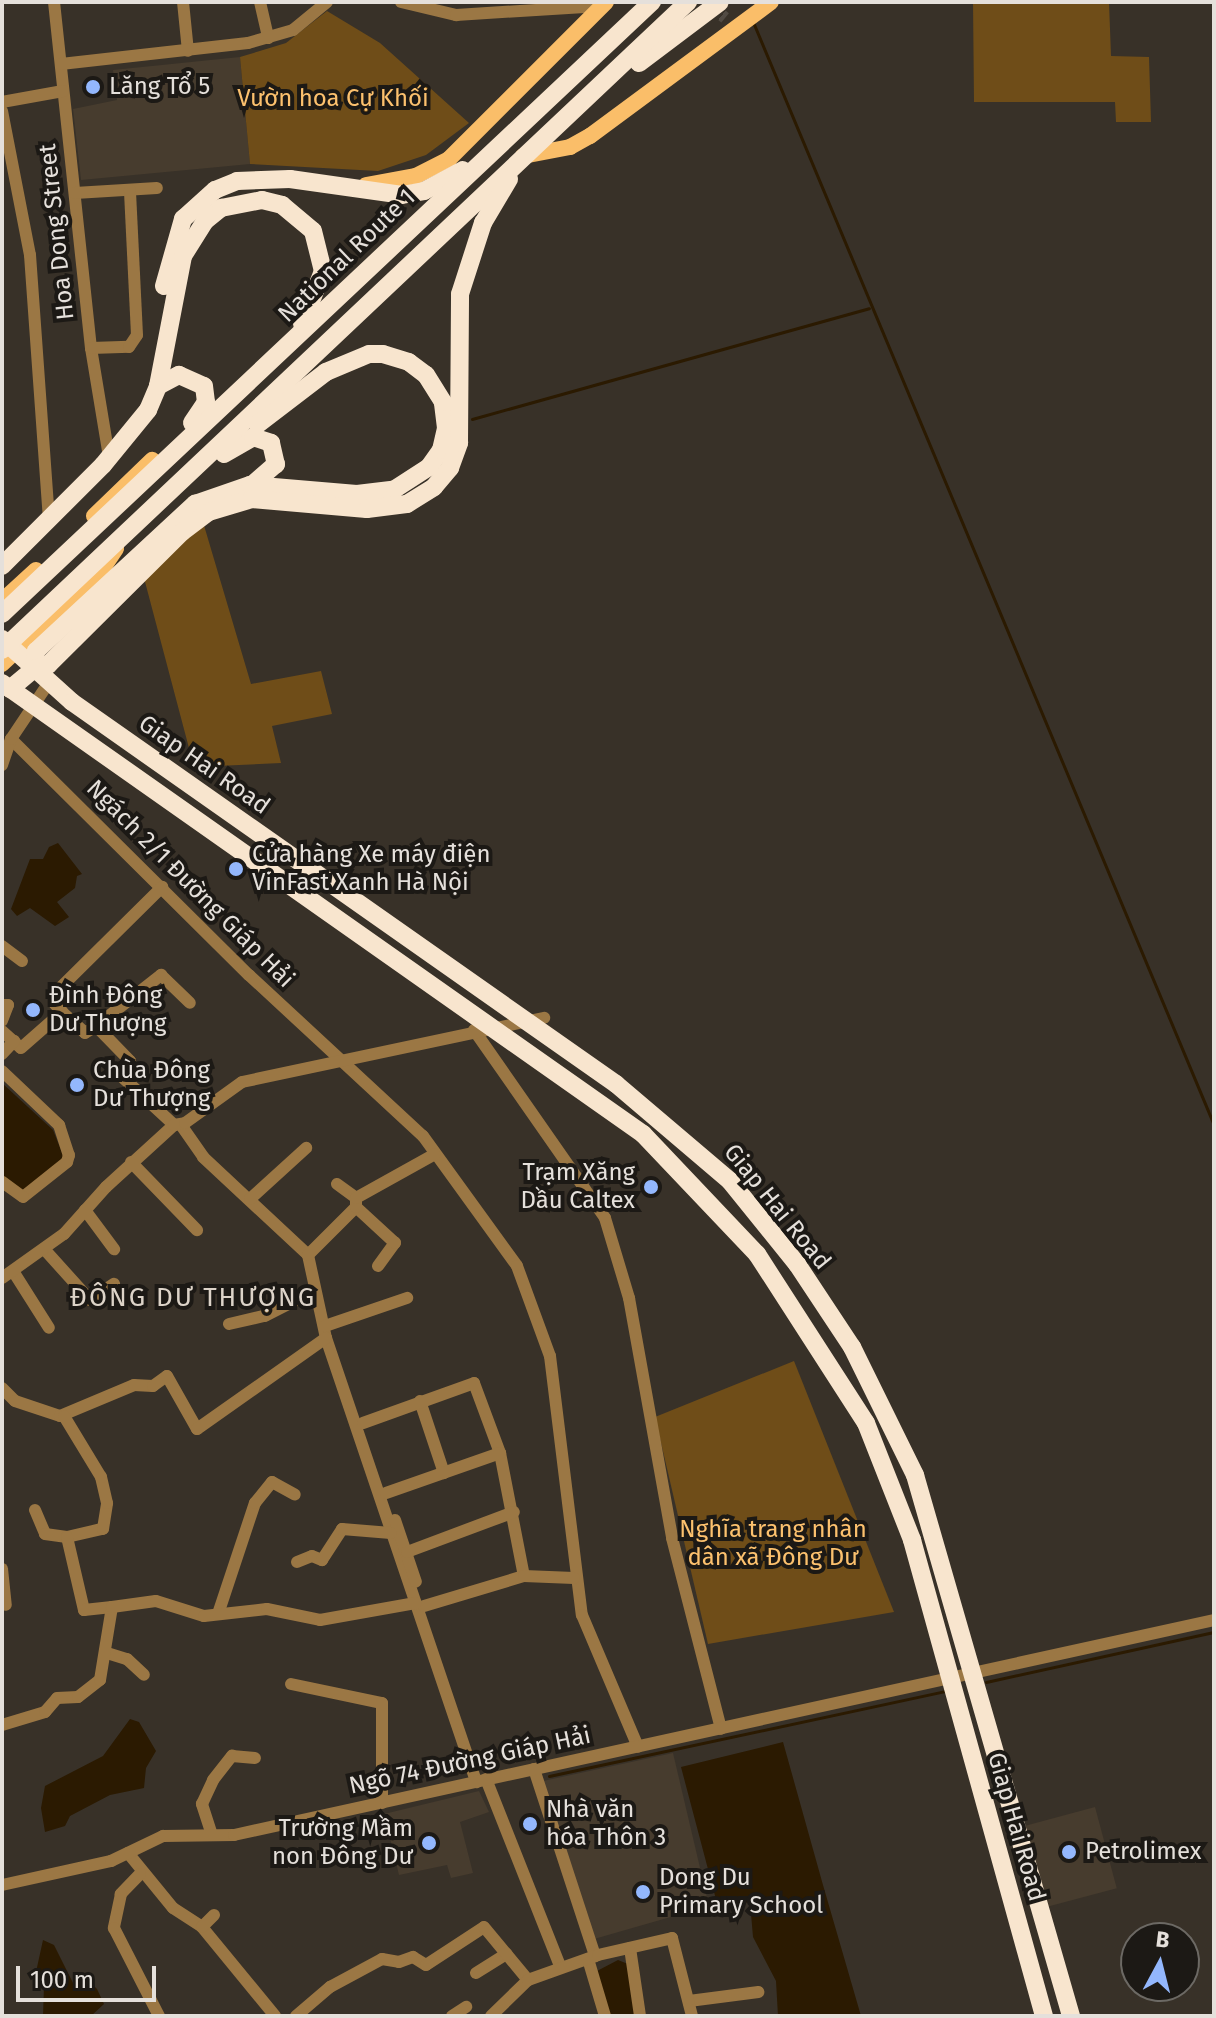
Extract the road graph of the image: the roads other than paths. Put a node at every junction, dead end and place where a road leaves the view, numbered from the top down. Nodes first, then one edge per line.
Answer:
1 (54, 2) edge
2 (183, 2) edge
3 (260, 2) edge
4 (327, 2) edge
5 (401, 2) edge
6 (650, 2) edge
7 (688, 2) edge
8 (771, 2) edge
9 (604, 4) edge
10 (428, 6) edge
11 (526, 6) edge
12 (727, 15) edge
13 (268, 38) junction
14 (188, 51) junction
15 (61, 64) junction
16 (63, 91) junction
17 (594, 94) junction
18 (2, 102) edge
19 (2, 111) edge
20 (493, 152) junction
21 (523, 156) junction
22 (329, 184) junction
23 (157, 188) dead end
24 (130, 190) junction
25 (75, 193) junction
26 (163, 345) junction
27 (289, 345) junction
28 (91, 348) junction
29 (158, 386) junction
30 (237, 394) junction
31 (192, 423) junction
32 (109, 457) junction
33 (182, 482) junction
34 (250, 485) junction
35 (54, 507) junction
36 (73, 542) junction
37 (2, 566) edge
38 (98, 567) junction
39 (2, 601) edge
40 (2, 614) edge
41 (2, 639) edge
42 (2, 650) edge
43 (2, 664) edge
44 (34, 669) junction
45 (48, 684) junction
46 (5, 690) edge
47 (32, 703) junction
48 (11, 739) junction
49 (2, 765) edge
50 (162, 887) junction
51 (2, 946) edge
52 (22, 961) dead end
53 (190, 1003) dead end
54 (2, 1005) edge
55 (62, 1012) junction
56 (536, 1020) junction
57 (2, 1021) edge
58 (495, 1025) junction
59 (96, 1026) junction
60 (474, 1030) junction
61 (2, 1031) edge
62 (14, 1041) junction
63 (2, 1054) edge
64 (340, 1060) junction
65 (2, 1071) edge
66 (177, 1125) junction
67 (306, 1148) dead end
68 (435, 1154) junction
69 (131, 1162) junction
70 (2, 1182) edge
71 (337, 1184) dead end
72 (250, 1199) junction
73 (356, 1203) junction
74 (85, 1210) junction
75 (197, 1230) dead end
76 (114, 1249) dead end
77 (45, 1250) junction
78 (308, 1255) junction
79 (378, 1266) dead end
80 (7, 1275) edge
81 (114, 1284) dead end
82 (312, 1292) junction
83 (407, 1298) dead end
84 (229, 1324) dead end
85 (49, 1328) dead end
86 (326, 1332) junction
87 (2, 1388) edge
88 (420, 1401) junction
89 (349, 1407) junction
90 (64, 1416) junction
91 (363, 1423) junction
92 (500, 1453) junction
93 (444, 1473) junction
94 (386, 1493) junction
95 (295, 1495) dead end
96 (35, 1510) dead end
97 (514, 1512) junction
98 (391, 1533) junction
99 (67, 1537) junction
100 (407, 1552) junction
101 (297, 1562) dead end
102 (2, 1569) edge
103 (524, 1576) junction
104 (574, 1578) junction
105 (420, 1604) junction
106 (6, 1605) dead end
107 (112, 1607) junction
108 (218, 1614) junction
109 (1214, 1620) edge
110 (107, 1653) junction
111 (975, 1674) junction
112 (144, 1675) dead end
113 (950, 1679) junction
114 (291, 1684) dead end
115 (2, 1725) edge
116 (721, 1729) junction
117 (638, 1747) junction
118 (255, 1758) dead end
119 (534, 1769) junction
120 (481, 1781) junction
121 (382, 1803) junction
122 (212, 1835) junction
123 (128, 1853) junction
124 (140, 1874) junction
125 (2, 1885) edge
126 (214, 1915) dead end
127 (202, 1927) junction
128 (630, 1948) junction
129 (507, 1954) junction
130 (594, 1957) junction
131 (561, 1968) junction
132 (476, 1973) dead end
133 (528, 1980) junction
134 (758, 1992) dead end
135 (689, 2001) junction
136 (466, 2007) dead end
137 (159, 2016) edge
138 (275, 2016) edge
139 (296, 2016) edge
140 (452, 2016) edge
141 (491, 2016) edge
142 (605, 2016) edge
143 (640, 2016) edge
144 (692, 2016) edge
145 (1044, 2016) edge
146 (1071, 2016) edge

1 - 15 street, Hoa Dong Street
2 - 14 street
3 - 13 street
4 - 13 street
5 - 10 street
6 - 20 highway, National Route 1
7 - 17 highway
8 - 12 main road
9 - 11 street
9 - 22 main road
10 - 11 street
12 - 17 highway
12 - 21 main road
13 - 14 street
14 - 15 street
15 - 16 street, Hoa Dong Street
16 - 18 street
16 - 25 street, Hoa Dong Street
17 - 21 highway, National Route 1
19 - 35 street
20 - 22 highway
20 - 27 highway, National Route 1
21 - 33 highway, National Route 1
21 - 44 highway
22 - 26 highway
23 - 24 street
24 - 25 street
24 - 28 street
25 - 28 street, Hoa Dong Street
26 - 27 highway
26 - 29 highway
27 - 30 highway, National Route 1
28 - 32 street, Hoa Dong Street
29 - 31 highway
29 - 32 highway
30 - 31 main road
30 - 36 highway, National Route 1
31 - 36 main road
32 - 35 highway
33 - 34 highway
33 - 34 highway
33 - 38 highway, National Route 1
34 - 44 highway
35 - 37 highway
36 - 39 main road
36 - 40 highway, National Route 1
38 - 42 highway, National Route 1
38 - 43 main road
41 - 44 highway, Giap Hai Road
44 - 45 highway, Giap Hai Road
44 - 46 highway
45 - 47 street
45 - 56 highway, Giap Hai Road
46 - 47 highway, Giap Hai Road
47 - 48 street
47 - 58 highway, Giap Hai Road
48 - 49 street
48 - 50 street, Ngách 2/1 Đường Giáp Hải
50 - 55 street
50 - 64 street, Ngách 2/1 Đường Giáp Hải
51 - 52 street
53 - 59 street
54 - 57 street
55 - 59 street
55 - 62 street
56 - 58 street
56 - 111 highway, Giap Hai Road
58 - 60 street
58 - 113 highway, Giap Hai Road
59 - 66 street
60 - 64 street
60 - 116 street
61 - 62 street
62 - 63 street
64 - 66 street
64 - 68 street, Ngách 2/1 Đường Giáp Hải
65 - 70 street
66 - 69 street
66 - 72 street
67 - 72 street
68 - 73 street
68 - 104 street, Ngách 2/1 Đường Giáp Hải
69 - 74 street
69 - 75 street
71 - 73 street
72 - 78 street
73 - 78 street
73 - 79 street
74 - 76 street
74 - 77 street
77 - 80 street
77 - 81 street
78 - 82 street
80 - 85 street
82 - 84 street
82 - 86 street
83 - 86 street
86 - 89 street
86 - 90 street
87 - 90 street
88 - 91 street
88 - 92 street
88 - 93 street
89 - 91 street
89 - 98 street
90 - 99 street
91 - 94 street
92 - 93 street
92 - 97 street
93 - 94 street
94 - 100 street
95 - 108 street
96 - 99 street
97 - 100 street
97 - 103 street
98 - 101 street
98 - 105 street
99 - 107 street
100 - 105 street
102 - 106 street
103 - 104 street
103 - 105 street
104 - 117 street, Ngách 2/1 Đường Giáp Hải
105 - 108 street
105 - 120 street
107 - 108 street
107 - 110 street
109 - 111 street, Ngõ 74 Đường Giáp Hải
110 - 112 street
110 - 115 street
111 - 113 street, Ngõ 74 Đường Giáp Hải
111 - 146 highway, Giap Hai Road
113 - 116 street, Ngõ 74 Đường Giáp Hải
113 - 145 highway, Giap Hai Road
114 - 121 street
116 - 117 street, Ngõ 74 Đường Giáp Hải
117 - 119 street, Ngõ 74 Đường Giáp Hải
118 - 122 street
119 - 120 street, Ngõ 74 Đường Giáp Hải
119 - 130 street
120 - 121 street, Ngõ 74 Đường Giáp Hải
120 - 131 street
121 - 122 street, Ngõ 74 Đường Giáp Hải
122 - 123 street, Ngõ 74 Đường Giáp Hải
123 - 124 street
123 - 125 street, Ngõ 74 Đường Giáp Hải
124 - 127 street
124 - 137 street
126 - 127 street
127 - 138 street
128 - 130 street
128 - 135 street
128 - 143 street
129 - 132 street
129 - 133 street
129 - 139 street
130 - 131 street
130 - 142 street
131 - 133 street
133 - 141 street
134 - 135 street
135 - 144 street
136 - 140 street

